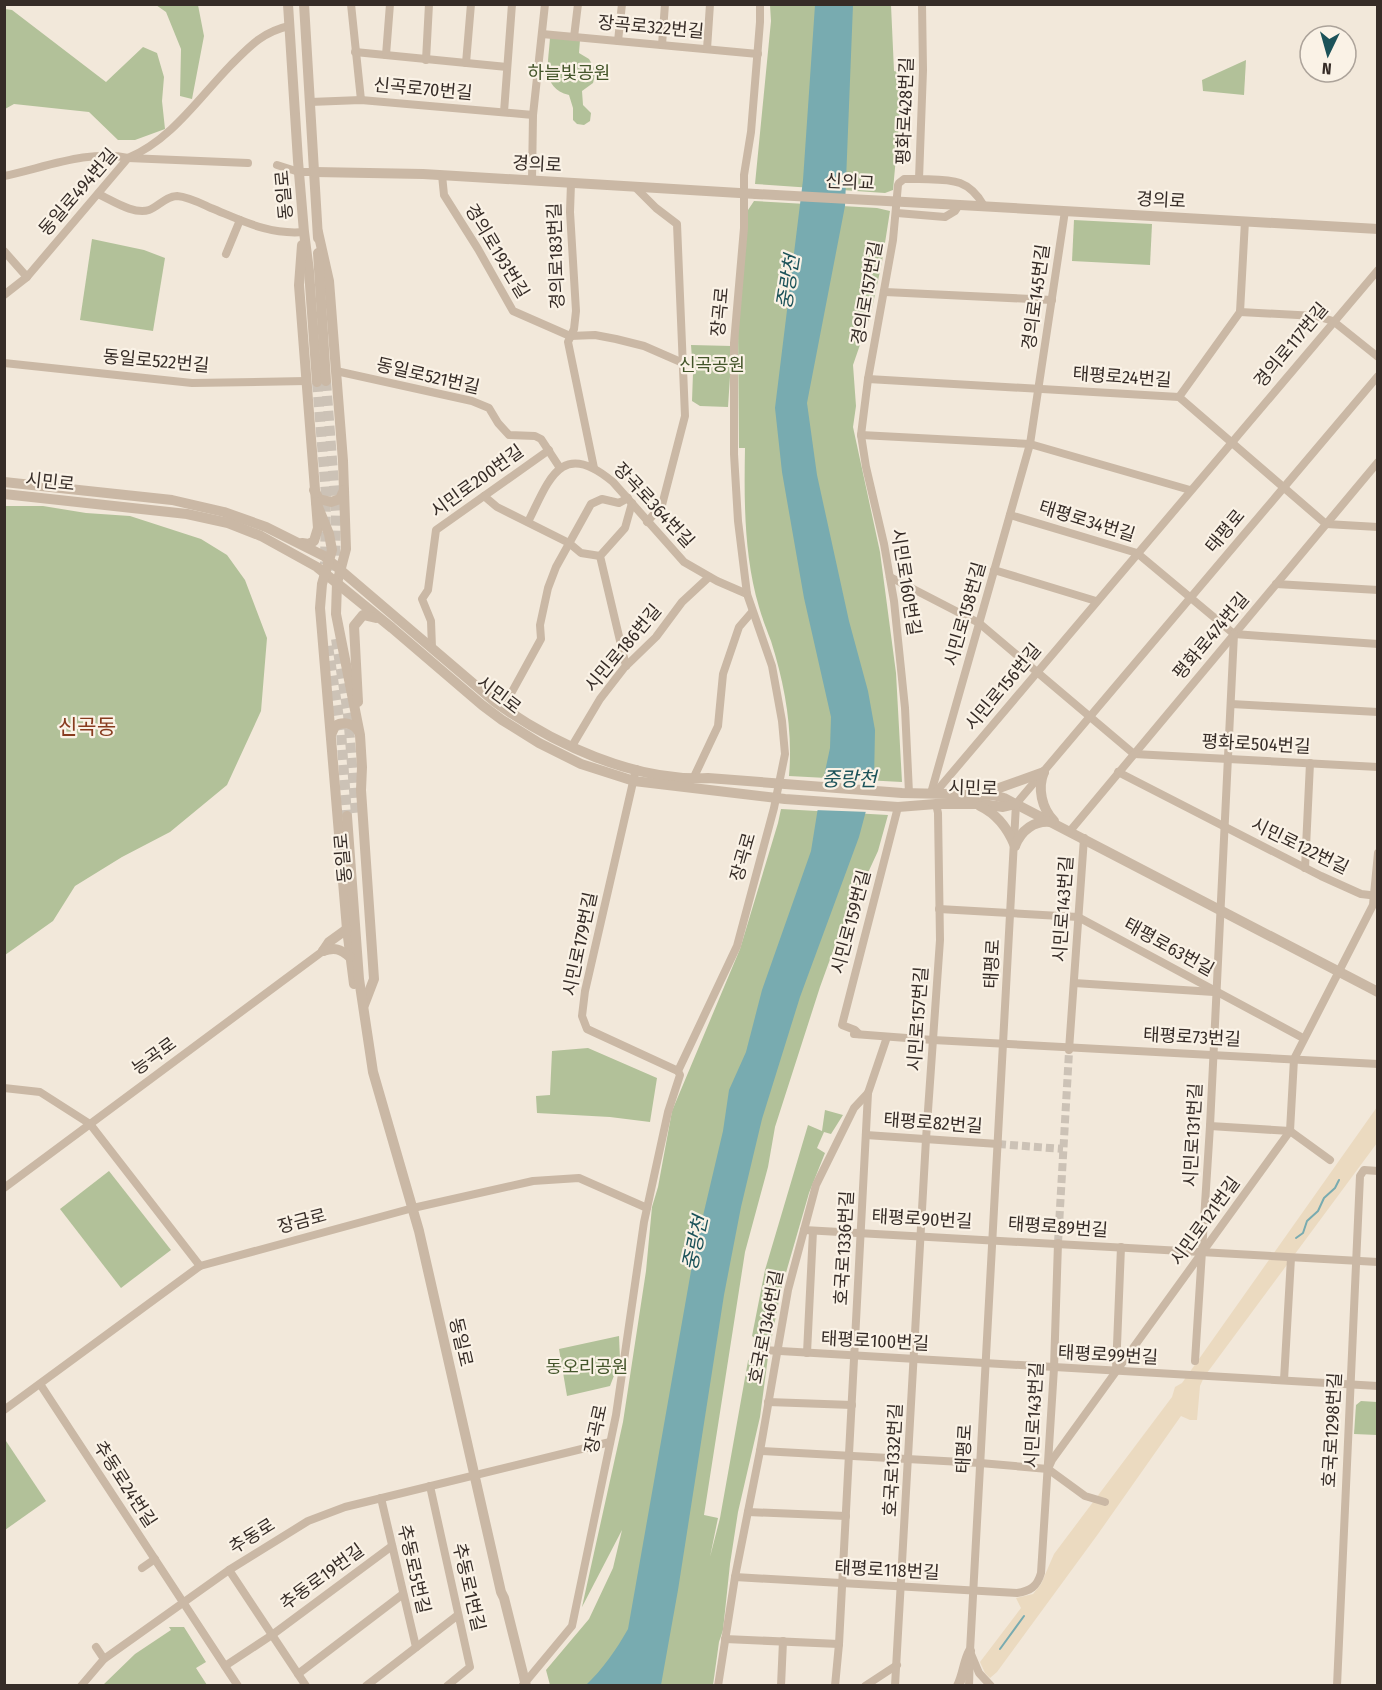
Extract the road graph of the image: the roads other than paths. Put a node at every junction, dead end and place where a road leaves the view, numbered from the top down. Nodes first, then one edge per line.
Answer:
1 (288, 4) edge
2 (304, 4) edge
3 (351, 4) edge
4 (390, 4) edge
5 (429, 4) edge
6 (471, 4) edge
7 (512, 4) edge
8 (545, 4) edge
9 (578, 4) edge
10 (622, 4) edge
11 (665, 4) edge
12 (710, 4) edge
13 (760, 4) edge
14 (922, 4) edge
15 (289, 26) junction
16 (542, 34) junction
17 (574, 37) junction
18 (618, 41) junction
19 (662, 45) junction
20 (707, 49) junction
21 (355, 52) junction
22 (758, 54) junction
23 (386, 55) junction
24 (426, 60) junction
25 (466, 63) junction
26 (507, 67) junction
27 (361, 100) junction
28 (310, 102) junction
29 (504, 112) junction
30 (533, 115) junction
31 (128, 158) junction
32 (248, 163) dead end
33 (278, 165) dead end
34 (299, 172) junction
35 (315, 172) junction
36 (442, 175) junction
37 (4, 176) edge
38 (919, 179) junction
39 (532, 180) junction
40 (571, 183) junction
41 (635, 186) junction
42 (744, 193) junction
43 (98, 194) junction
44 (756, 194) joint
45 (942, 204) joint
46 (959, 205) junction
47 (984, 206) junction
48 (1065, 211) junction
49 (897, 213) junction
50 (240, 220) junction
51 (1245, 221) junction
52 (1377, 229) edge
53 (303, 232) junction
54 (318, 232) junction
55 (4, 251) edge
56 (226, 254) dead end
57 (1377, 270) edge
58 (27, 277) junction
59 (885, 292) junction
60 (4, 295) edge
61 (1052, 300) junction
62 (1240, 312) junction
63 (1333, 321) junction
64 (570, 336) junction
65 (1377, 357) edge
66 (4, 363) edge
67 (683, 363) junction
68 (336, 371) junction
69 (1377, 376) edge
70 (868, 379) junction
71 (316, 381) junction
72 (1040, 388) junction
73 (1179, 397) junction
74 (861, 435) junction
75 (1231, 442) junction
76 (1030, 444) junction
77 (549, 450) junction
78 (1377, 462) edge
79 (560, 468) junction
80 (594, 468) junction
81 (4, 482) edge
82 (344, 488) junction
83 (1283, 488) junction
84 (1190, 490) junction
85 (4, 494) edge
86 (315, 496) junction
87 (484, 496) junction
88 (630, 501) junction
89 (1010, 515) junction
90 (528, 522) junction
91 (647, 522) junction
92 (1326, 524) junction
93 (1377, 528) edge
94 (293, 540) junction
95 (569, 543) junction
96 (1137, 553) junction
97 (600, 556) junction
98 (330, 562) junction
99 (994, 570) junction
100 (340, 571) junction
101 (325, 574) junction
102 (709, 577) junction
103 (890, 577) junction
104 (337, 583) junction
105 (1276, 584) junction
106 (1377, 590) edge
107 (747, 594) junction
108 (1190, 598) junction
109 (1096, 602) junction
110 (752, 612) junction
111 (979, 622) junction
112 (392, 628) junction
113 (1234, 634) junction
114 (1377, 644) edge
115 (432, 648) junction
116 (626, 666) junction
117 (1038, 671) junction
118 (1231, 704) junction
119 (503, 708) junction
120 (1377, 712) edge
121 (1091, 716) junction
122 (360, 735) junction
123 (330, 737) junction
124 (572, 746) junction
125 (1134, 754) junction
126 (1228, 760) junction
127 (1310, 763) junction
128 (1377, 767) edge
129 (636, 769) junction
130 (1044, 771) junction
131 (1119, 772) junction
132 (693, 778) junction
133 (634, 782) junction
134 (782, 785) junction
135 (905, 793) junction
136 (934, 797) junction
137 (781, 798) junction
138 (978, 800) junction
139 (1017, 804) junction
140 (898, 807) junction
141 (351, 816) tunnel mouth
142 (1056, 824) junction
143 (1225, 827) junction
144 (1070, 831) junction
145 (1084, 838) junction
146 (1015, 846) junction
147 (1377, 853) edge
148 (1305, 868) junction
149 (1376, 896) edge
150 (939, 909) junction
151 (1222, 910) junction
152 (1011, 913) junction
153 (1078, 917) junction
154 (347, 929) junction
155 (323, 951) junction
156 (350, 957) junction
157 (1339, 972) junction
158 (1074, 983) junction
159 (1377, 992) edge
160 (1217, 993) junction
161 (364, 1006) junction
162 (857, 1034) joint
163 (887, 1037) junction
164 (1303, 1038) junction
165 (933, 1040) junction
166 (1004, 1043) junction
167 (1069, 1049) junction
168 (1214, 1054) junction
169 (1294, 1059) junction
170 (1377, 1064) edge
171 (678, 1071) junction
172 (4, 1088) edge
173 (868, 1093) junction
174 (90, 1124) junction
175 (1210, 1126) junction
176 (1290, 1131) junction
177 (866, 1135) junction
178 (926, 1139) junction
179 (998, 1144) junction
180 (1330, 1160) dead end
181 (1377, 1171) edge
182 (4, 1188) edge
183 (413, 1208) junction
184 (647, 1208) junction
185 (808, 1231) junction
186 (861, 1233) junction
187 (921, 1236) junction
188 (993, 1239) junction
189 (1058, 1243) junction
190 (1121, 1247) junction
191 (1202, 1252) junction
192 (1291, 1258) junction
193 (1356, 1261) junction
194 (1377, 1262) edge
195 (200, 1266) junction
196 (763, 1350) dead end
197 (777, 1352) junction
198 (807, 1353) junction
199 (854, 1356) junction
200 (915, 1360) junction
201 (1195, 1361) dead end
202 (986, 1364) junction
203 (1054, 1368) junction
204 (1116, 1371) junction
205 (1284, 1380) junction
206 (40, 1384) junction
207 (1350, 1385) junction
208 (1377, 1386) edge
209 (768, 1402) junction
210 (852, 1406) junction
211 (4, 1410) edge
212 (610, 1442) junction
213 (760, 1451) junction
214 (849, 1456) junction
215 (909, 1460) junction
216 (980, 1463) junction
217 (1048, 1469) junction
218 (474, 1475) junction
219 (430, 1486) junction
220 (381, 1498) junction
221 (1105, 1502) dead end
222 (748, 1512) junction
223 (846, 1516) junction
224 (392, 1546) junction
225 (155, 1559) junction
226 (142, 1568) dead end
227 (229, 1570) junction
228 (735, 1577) junction
229 (842, 1584) junction
230 (1035, 1586) joint
231 (902, 1587) junction
232 (973, 1591) junction
233 (403, 1594) junction
234 (183, 1601) junction
235 (458, 1615) junction
236 (272, 1635) junction
237 (725, 1639) junction
238 (783, 1641) junction
239 (839, 1644) junction
240 (96, 1647) dead end
241 (416, 1647) junction
242 (969, 1651) junction
243 (104, 1659) junction
244 (897, 1665) junction
245 (225, 1666) junction
246 (298, 1674) junction
247 (525, 1685) edge
248 (81, 1686) edge
249 (238, 1686) edge
250 (306, 1686) edge
251 (366, 1686) edge
252 (447, 1686) edge
253 (718, 1686) edge
254 (781, 1686) edge
255 (835, 1686) edge
256 (865, 1686) edge
257 (895, 1686) edge
258 (958, 1686) edge
259 (969, 1686) edge
260 (991, 1686) edge
261 (1337, 1686) edge

1 - 15 street, 동일로
2 - 28 street, 동일로
3 - 21 street
4 - 23 street
5 - 24 street
6 - 25 street
7 - 26 street
8 - 16 street
9 - 17 street
10 - 18 street
11 - 19 street
12 - 20 street
13 - 22 street, 장곡로
14 - 38 street, 평화로428번길
15 - 31 street, 동일로494번길
15 - 34 street, 동일로
16 - 17 street, 장곡로322번길
16 - 30 street
17 - 18 street, 장곡로322번길
18 - 19 street, 장곡로322번길
19 - 20 street, 장곡로322번길
20 - 22 street, 장곡로322번길
21 - 23 street
21 - 27 street
22 - 42 street, 장곡로
23 - 24 street
24 - 25 street
25 - 26 street
26 - 29 street
27 - 28 street, 신곡로70번길
27 - 29 street, 신곡로70번길
28 - 35 street, 동일로
29 - 30 street, 신곡로70번길
30 - 39 street
31 - 32 street
31 - 37 street
31 - 43 street, 동일로494번길
33 - 34 street
34 - 35 street
34 - 53 street, 동일로
35 - 36 street, 경의로
35 - 54 street, 동일로
36 - 39 street, 경의로
36 - 64 street, 경의로193번길
38 - 47 street, 평화로428번길
38 - 49 street, 경의로157번길
39 - 40 street, 경의로
40 - 41 street, 경의로
40 - 64 street, 경의로183번길
41 - 42 street, 경의로
41 - 67 street
42 - 44 street, 경의로
42 - 107 street, 장곡로
43 - 50 street
43 - 58 street, 동일로494번길
44 - 45 street, 신의교, bridge
45 - 46 street, 경의로
46 - 47 street, 경의로
46 - 49 street
47 - 48 street, 경의로
48 - 51 street, 경의로
48 - 61 street, 경의로145번길
49 - 59 street, 경의로157번길
50 - 53 street
50 - 56 street
51 - 52 street, 경의로
51 - 62 street
53 - 71 street, 동일로
54 - 68 street
54 - 71 street, 동일로
55 - 58 street
57 - 63 street, 경의로117번길
58 - 60 street, 동일로494번길
59 - 61 street
59 - 70 street, 경의로157번길
61 - 72 street, 경의로145번길
62 - 63 street
62 - 73 street
63 - 65 street
63 - 75 street, 경의로117번길
64 - 67 street, 경의로193번길
64 - 80 street, 경의로183번길
66 - 71 street, 동일로522번길
67 - 91 street
68 - 77 street, 동일로521번길
68 - 82 street
69 - 83 street, 태평로
70 - 72 street, 태평로24번길
70 - 74 street, 시민로160번길
71 - 86 street
72 - 73 street, 태평로24번길
72 - 76 street, 시민로158번길
73 - 75 street, 태평로24번길
74 - 76 street
74 - 103 street, 시민로160번길
75 - 83 street, 태평로24번길
75 - 84 street, 시민로156번길
76 - 84 street
76 - 89 street, 시민로158번길
77 - 79 street
77 - 87 street, 시민로200번길
78 - 92 street, 평화로474번길
79 - 80 street, 장곡로364번길
79 - 90 street
80 - 88 street, 장곡로364번길
81 - 94 street, 시민로
82 - 86 street
82 - 100 street
83 - 92 street, 태평로24번길
83 - 108 street, 태평로
84 - 96 street, 시민로156번길
85 - 101 street, 시민로
86 - 94 street
86 - 98 street
87 - 90 street
87 - 115 street, 시민로200번길
88 - 91 street, 장곡로364번길
88 - 95 street
88 - 97 street
89 - 96 street, 태평로34번길
89 - 99 street, 시민로158번길
90 - 95 street
91 - 102 street, 장곡로364번길
92 - 93 street
92 - 105 street, 평화로474번길
94 - 98 street, 시민로
95 - 97 street
95 - 119 street
96 - 108 street, 태평로34번길
96 - 109 street, 시민로156번길
97 - 116 street
98 - 100 street, 시민로
98 - 101 street
99 - 109 street
99 - 111 street, 시민로158번길
100 - 104 street
100 - 115 street, 시민로
101 - 104 street, 시민로
101 - 123 street
102 - 107 street, 장곡로364번길
102 - 116 street, 시민로186번길
103 - 111 street
103 - 135 street, 시민로160번길
104 - 112 street, 시민로
104 - 122 street
105 - 106 street
105 - 113 street, 평화로474번길
107 - 110 street, 장곡로
108 - 113 street, 태평로34번길
108 - 121 street, 태평로
109 - 117 street, 시민로156번길
110 - 132 street
110 - 134 street, 장곡로
111 - 117 street
111 - 136 street, 시민로158번길
112 - 122 street
112 - 133 street, 시민로
113 - 114 street
113 - 118 street, 시민로131번길
113 - 125 street, 평화로474번길
115 - 119 street, 시민로
116 - 124 street, 시민로186번길
117 - 121 street
117 - 136 street, 시민로156번길
118 - 120 street
118 - 126 street, 시민로131번길
119 - 124 street, 시민로
121 - 125 street
121 - 130 street, 태평로
122 - 123 street
122 - 161 street
123 - 154 street
124 - 129 street, 시민로
125 - 126 street, 평화로504번길
125 - 131 street, 평화로474번길
126 - 127 street, 평화로504번길
126 - 143 street, 시민로131번길
127 - 128 street, 평화로504번길
127 - 148 street
129 - 132 street, 시민로
129 - 133 street, 시민로179번길
130 - 138 street
130 - 139 street, 태평로
130 - 142 street
131 - 143 street, 시민로122번길
131 - 144 street, 평화로474번길
132 - 134 street, 시민로
133 - 137 street, 시민로
133 - 171 street, 시민로179번길
134 - 135 street, 시민로
134 - 137 street, 장곡로
135 - 136 street, 시민로
136 - 138 street, 시민로
136 - 140 street, 시민로
136 - 150 street, 시민로157번길
137 - 140 street, 시민로
137 - 171 street, 장곡로
138 - 139 street, 시민로
138 - 146 street
139 - 142 street, 시민로
139 - 146 street, 태평로
140 - 162 street, 시민로159번길
141 - 161 street, 동일로
142 - 144 street, 시민로
142 - 146 street
143 - 148 street, 시민로122번길
143 - 151 street, 시민로131번길
144 - 145 street, 시민로
145 - 151 street, 시민로
145 - 153 street, 시민로143번길
146 - 152 street, 태평로
147 - 149 street, 시민로122번길
148 - 149 street, 시민로122번길
149 - 157 street, 시민로122번길
150 - 152 street, 태평로63번길
150 - 165 street, 시민로157번길
151 - 157 street, 시민로
151 - 160 street, 시민로131번길
152 - 153 street, 태평로63번길
152 - 166 street, 태평로
153 - 158 street, 시민로143번길
153 - 160 street, 태평로63번길
154 - 155 street
154 - 156 street
155 - 156 street
155 - 174 street, 능곡로
156 - 161 street
157 - 159 street, 시민로
157 - 164 street
158 - 160 street, 시민로143번길
158 - 167 street, 시민로143번길
160 - 164 street, 태평로63번길
160 - 168 street, 시민로131번길
161 - 183 street, 동일로
162 - 163 street, 태평로73번길
163 - 165 street, 태평로73번길
163 - 173 street, 호국로1346번길
164 - 169 street
165 - 166 street, 태평로73번길
165 - 178 street, 시민로157번길
166 - 167 street, 태평로73번길
166 - 179 street, 태평로
167 - 168 street, 태평로73번길
168 - 169 street, 태평로73번길
168 - 175 street, 시민로131번길
169 - 170 street, 태평로73번길
169 - 176 street
171 - 184 street, 장곡로
172 - 174 street
173 - 177 street, 호국로1336번길
173 - 185 street, 호국로1346번길
174 - 182 street, 능곡로
174 - 195 street
175 - 176 street
175 - 191 street, 시민로131번길
176 - 180 street
176 - 191 street, 시민로121번길
177 - 178 street, 태평로82번길
177 - 186 street, 호국로1336번길
178 - 179 street, 태평로82번길
178 - 187 street, 시민로157번길
179 - 188 street, 태평로
181 - 193 street, 호국로1298번길
183 - 184 street, 장금로
183 - 195 street, 장금로
183 - 218 street, 동일로
184 - 212 street, 장곡로
185 - 186 street, 태평로90번길
185 - 197 street, 호국로1346번길
185 - 198 street
186 - 187 street, 태평로90번길
186 - 199 street, 호국로1336번길
187 - 188 street, 태평로90번길
187 - 200 street, 호국로1332번길
188 - 189 street, 태평로89번길
188 - 202 street, 태평로
189 - 190 street, 태평로89번길
189 - 203 street, 시민로143번길
190 - 191 street, 태평로89번길
190 - 204 street, 태평로89번길
191 - 192 street, 태평로89번길
191 - 201 street, 시민로131번길
191 - 204 street, 시민로121번길
192 - 193 street, 태평로89번길
192 - 205 street
193 - 194 street, 태평로89번길
193 - 207 street, 호국로1298번길
195 - 206 street, 장금로
196 - 197 street, 태평로100번길
197 - 198 street, 태평로100번길
197 - 209 street, 호국로1346번길
198 - 199 street, 태평로100번길
199 - 200 street, 태평로100번길
199 - 210 street, 호국로1336번길
200 - 202 street, 태평로100번길
200 - 215 street, 호국로1332번길
202 - 203 street, 태평로99번길
202 - 216 street, 태평로
203 - 204 street, 태평로99번길
203 - 217 street, 시민로143번길
204 - 205 street, 태평로99번길
204 - 217 street, 시민로121번길
205 - 207 street, 태평로99번길
206 - 211 street, 장금로
206 - 225 street, 추동로24번길
207 - 208 street, 태평로99번길
207 - 261 street, 호국로1298번길
209 - 210 street
209 - 213 street, 호국로1346번길
210 - 214 street, 호국로1336번길
212 - 218 street, 추동로
212 - 247 street, 장곡로
213 - 214 street
213 - 222 street, 호국로1346번길
214 - 215 street
214 - 223 street, 호국로1336번길
215 - 216 street
215 - 231 street, 호국로1332번길
216 - 217 street
216 - 232 street, 태평로
217 - 221 street
217 - 230 street, 시민로143번길
218 - 219 street, 추동로
218 - 247 street, 동일로
219 - 220 street, 추동로
219 - 235 street, 추동로1번길
220 - 224 street, 추동로5번길
220 - 227 street, 추동로
222 - 223 street
222 - 228 street, 호국로1346번길
223 - 229 street, 호국로1336번길
224 - 233 street, 추동로5번길
224 - 236 street, 추동로19번길
225 - 226 street
225 - 234 street, 추동로24번길
227 - 234 street, 추동로
227 - 236 street, 추동로19번길
228 - 229 street, 태평로118번길
228 - 237 street, 호국로1346번길
229 - 231 street, 태평로118번길
229 - 239 street, 호국로1336번길
230 - 232 street, 태평로118번길
231 - 232 street, 태평로118번길
231 - 244 street, 호국로1332번길
232 - 242 street, 태평로
233 - 241 street, 추동로5번길
233 - 246 street
234 - 243 street, 추동로
234 - 245 street, 추동로24번길
235 - 241 street, 추동로5번길
235 - 252 street, 추동로1번길
236 - 245 street, 추동로19번길
236 - 246 street, 추동로19번길
237 - 238 street
237 - 253 street, 호국로1346번길
238 - 239 street
238 - 254 street
239 - 255 street, 호국로1336번길
240 - 243 street
241 - 251 street, 추동로5번길
242 - 258 street
242 - 259 street, 태평로
242 - 260 street
243 - 248 street, 추동로
244 - 256 street
244 - 257 street, 호국로1332번길
245 - 249 street, 추동로24번길
246 - 250 street, 추동로19번길

